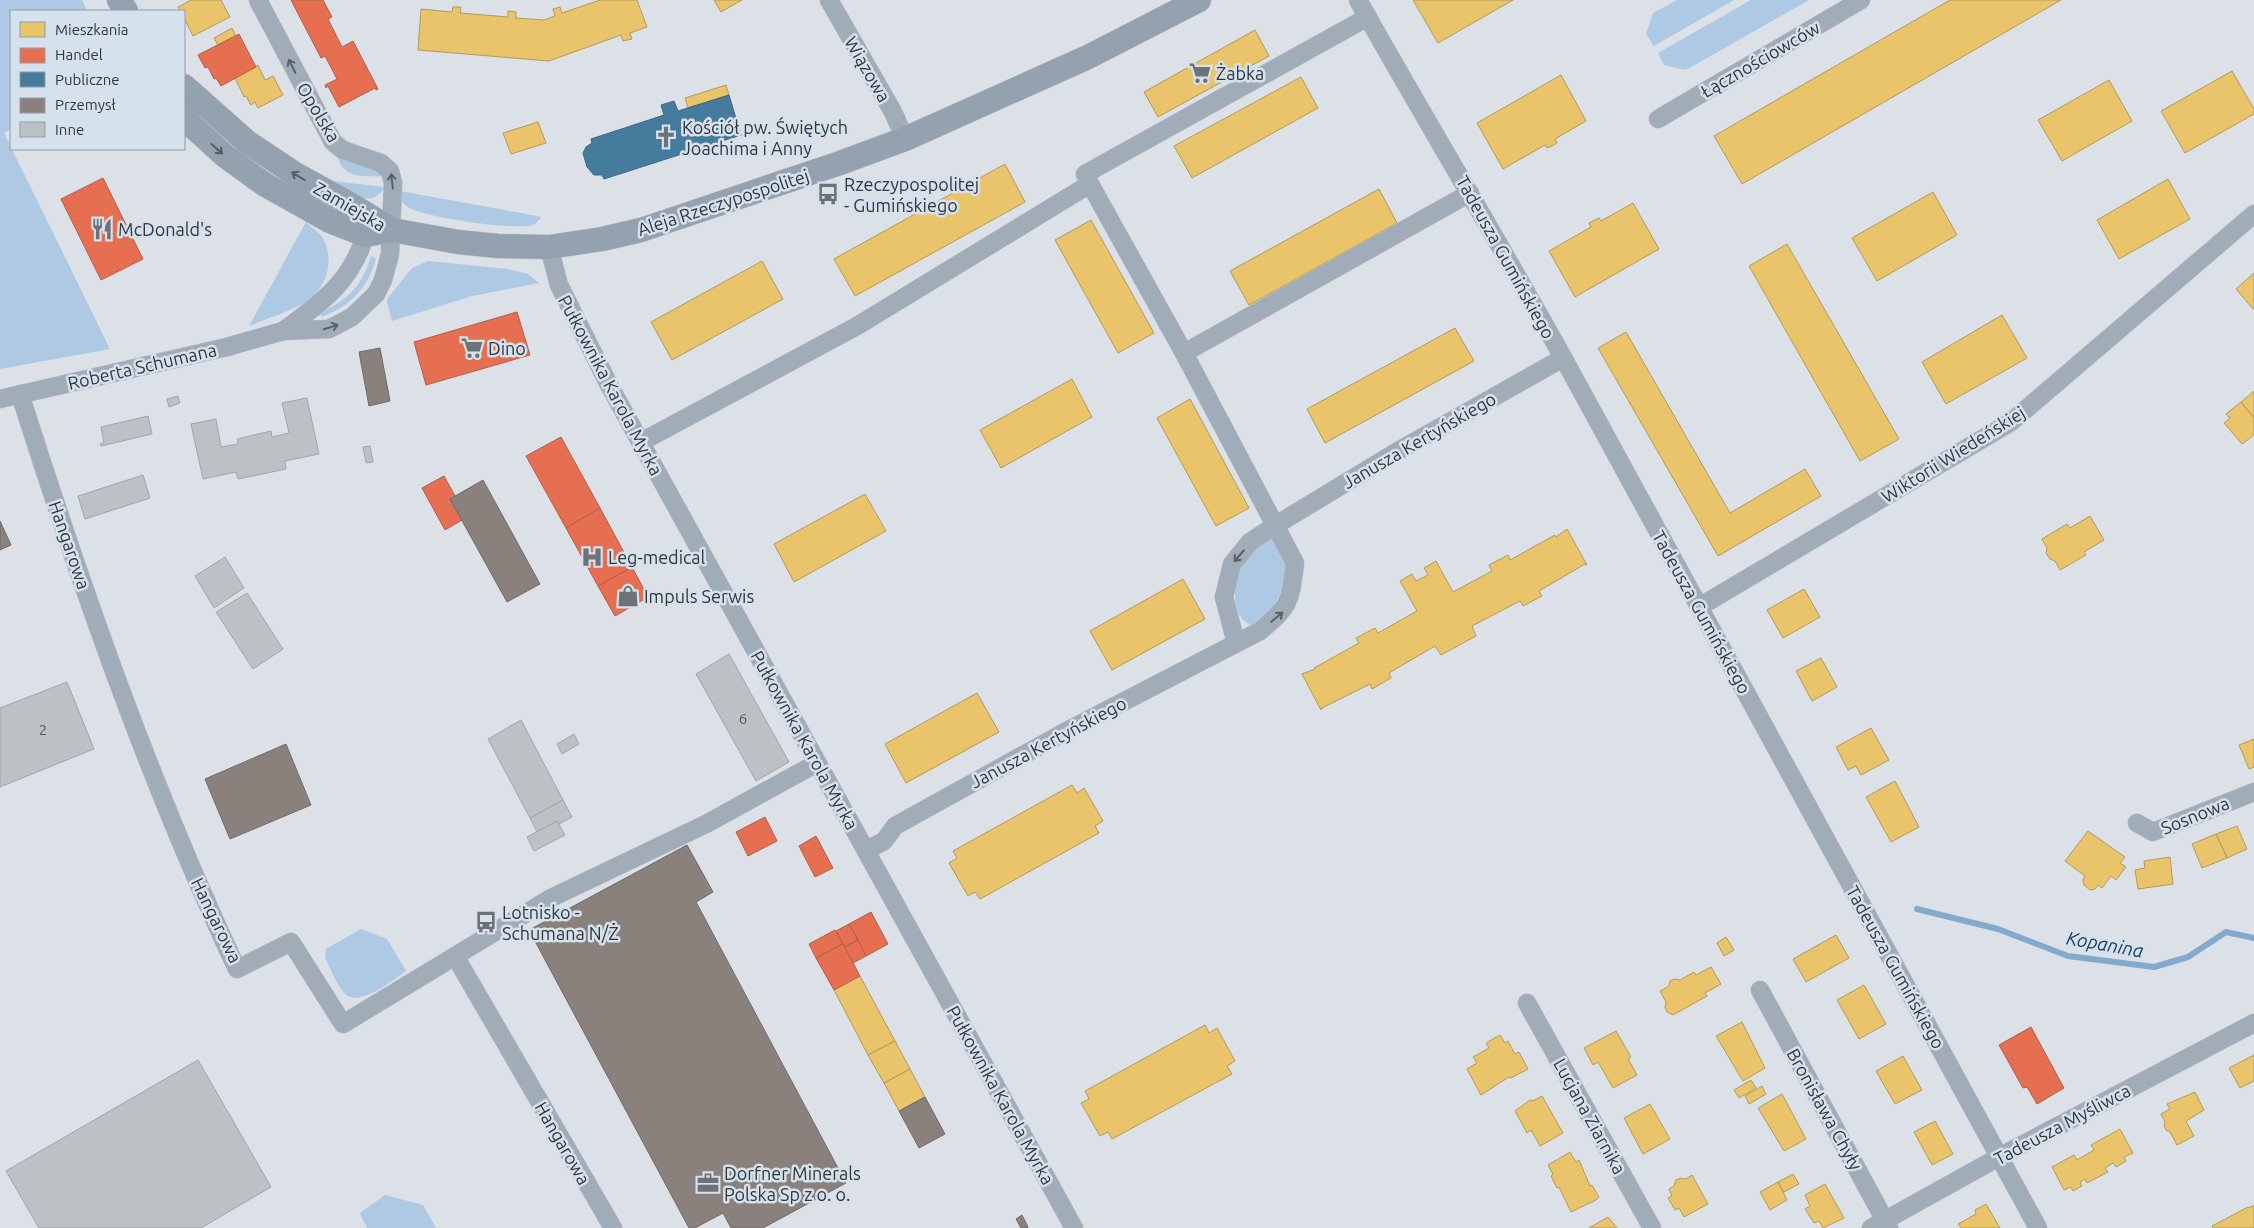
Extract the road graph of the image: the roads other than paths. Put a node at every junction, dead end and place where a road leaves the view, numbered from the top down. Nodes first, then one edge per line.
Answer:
1 (258, 0) edge
2 (829, 0) edge
3 (1199, 0) edge
4 (1358, 0) edge
5 (1862, 0) edge
6 (1368, 17) junction
7 (185, 87) edge
8 (185, 116) edge
9 (1658, 119) dead end
10 (905, 139) junction
11 (1090, 184) junction
12 (1470, 193) junction
13 (2254, 214) edge
14 (369, 226) junction
15 (392, 230) junction
16 (549, 247) junction
17 (283, 331) junction
18 (1184, 353) junction
19 (1563, 358) junction
20 (20, 394) junction
21 (0, 399) edge
22 (641, 442) junction
23 (1276, 525) junction
24 (1700, 607) junction
25 (1236, 643) junction
26 (817, 763) junction
27 (2254, 792) edge
28 (2136, 823) dead end
29 (867, 850) junction
30 (455, 956) junction
31 (1760, 990) dead end
32 (1527, 1003) dead end
33 (2254, 1023) edge
34 (2000, 1157) junction
35 (1882, 1225) edge
36 (613, 1228) edge
37 (1074, 1228) edge
38 (1652, 1228) edge
39 (2038, 1228) edge

15 -> 1 street, Opolska
2 - 10 street, Wiązowa
3 - 10 street, Aleja Rzeczypospolitej
4 - 6 street, Tadeusza Gumińskiego
5 - 9 street, Łącznościowców
6 - 11 street
6 - 12 street, Tadeusza Gumińskiego
14 -> 7 street, Zamiejska
8 -> 14 street, Zamiejska
10 - 16 street, Aleja Rzeczypospolitej
11 - 18 street
11 - 22 street
12 - 18 street
12 - 19 street, Tadeusza Gumińskiego
13 - 24 street, Wiktorii Wiedeńskiej
14 - 15 street, Zamiejska
14 - 17 street, Roberta Schumana
15 - 16 street, Aleja Rzeczypospolitej
17 -> 15 street, Roberta Schumana
16 - 22 street, Pułkownika Karola Myrka
17 - 20 street, Roberta Schumana
18 - 23 street
19 - 23 street, Janusza Kertyńskiego
19 - 24 street, Tadeusza Gumińskiego
20 - 21 street, Roberta Schumana
20 - 30 street, Hangarowa
22 - 26 street, Pułkownika Karola Myrka
23 -> 25 street, Janusza Kertyńskiego
25 -> 23 street, Janusza Kertyńskiego
24 - 34 street, Tadeusza Gumińskiego
25 - 29 street, Janusza Kertyńskiego
26 - 29 street, Pułkownika Karola Myrka
26 - 30 street
27 - 28 street, Sosnowa
29 - 37 street, Pułkownika Karola Myrka
30 - 36 street, Hangarowa
31 - 35 street, Bronisława Chyły
32 - 38 street, Lucjana Ziarnika
33 - 34 street, Tadeusza Myśliwca
34 - 35 street, Tadeusza Myśliwca
34 - 39 street, Tadeusza Gumińskiego

